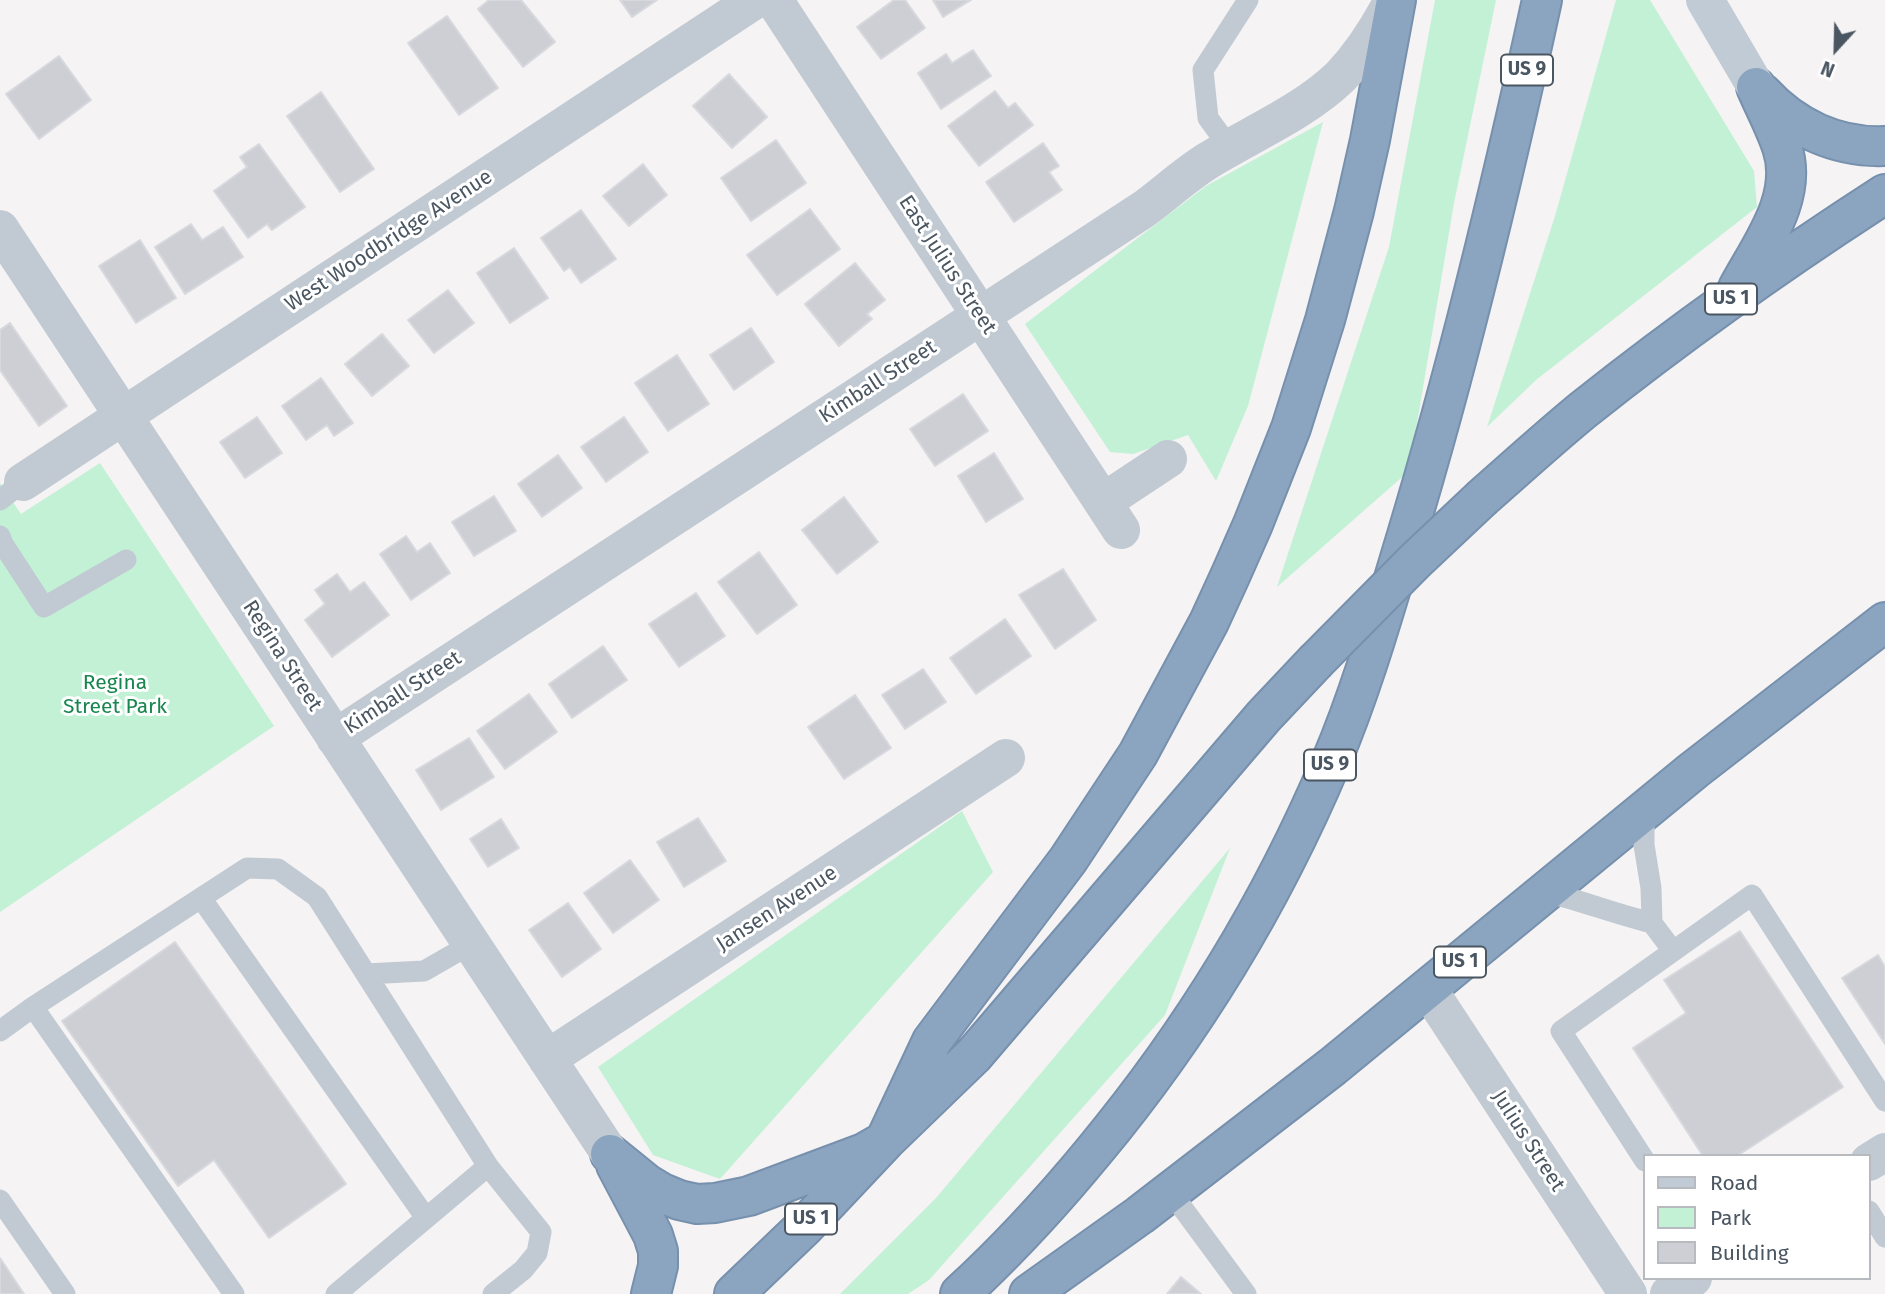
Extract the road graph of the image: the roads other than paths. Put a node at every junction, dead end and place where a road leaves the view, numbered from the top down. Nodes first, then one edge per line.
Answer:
1 (755, 0) edge
2 (774, 0) edge
3 (1248, 0) edge
4 (1394, 0) edge
5 (1542, 0) edge
6 (1705, 0) edge
7 (1756, 87) junction
8 (1885, 146) edge
9 (1230, 148) junction
10 (1885, 194) edge
11 (0, 229) edge
12 (1733, 297) junction
13 (980, 315) junction
14 (123, 416) junction
15 (1168, 460) dead end
16 (12, 491) edge
17 (0, 536) edge
18 (126, 560) dead end
19 (1884, 623) edge
20 (335, 738) junction
21 (1006, 758) dead end
22 (1644, 810) junction
23 (1546, 891) junction
24 (201, 898) junction
25 (1652, 923) junction
26 (471, 944) junction
27 (1673, 951) junction
28 (366, 974) junction
29 (1428, 989) junction
30 (33, 1007) junction
31 (0, 1031) edge
32 (547, 1059) junction
33 (1885, 1101) edge
34 (885, 1141) junction
35 (610, 1154) junction
36 (1644, 1159) edge
37 (488, 1166) junction
38 (1170, 1192) junction
39 (0, 1200) edge
40 (1871, 1214) edge
41 (426, 1218) junction
42 (1885, 1237) edge
43 (1690, 1280) edge
44 (65, 1294) edge
45 (234, 1294) edge
46 (336, 1294) edge
47 (493, 1294) edge
48 (651, 1294) edge
49 (734, 1294) edge
50 (960, 1294) edge
51 (1029, 1294) edge
52 (1247, 1294) edge
53 (1628, 1294) edge
54 (1669, 1294) edge

1 - 14 street, West Woodbridge Avenue
2 - 13 street, East Julius Street
3 - 9 lane
4 - 9 street, Kimball Street
4 - 34 highway
5 - 50 highway, US 9
6 - 7 street
7 - 8 highway
7 - 12 highway
9 - 13 street, Kimball Street
10 - 12 highway, US 1
11 - 14 street, Regina Street
12 - 34 highway, US 1, bridge
13 - 15 street, East Julius Street
13 - 20 street, Kimball Street
14 - 16 street, West Woodbridge Avenue
14 - 20 street, Regina Street
17 - 18 lane
19 - 22 highway, US 1
20 - 26 street, Regina Street
21 - 32 street, Jansen Avenue
22 - 23 highway, US 1
22 - 25 lane
23 - 25 lane
23 - 29 highway, US 1
24 - 28 lane
24 - 30 lane
24 - 41 lane
25 - 27 lane
26 - 28 lane
26 - 32 street, Regina Street
27 - 33 lane
27 - 36 lane
28 - 37 lane
29 - 38 highway, US 1
29 - 53 street, Julius Street
30 - 31 lane
30 - 45 lane
32 - 35 street, Regina Street
34 - 35 highway
34 - 49 highway, US 1
35 - 48 highway
37 - 41 lane
37 - 47 lane
38 - 51 highway, US 1
38 - 52 lane
39 - 44 lane
40 - 42 lane
41 - 46 lane
43 - 54 street

